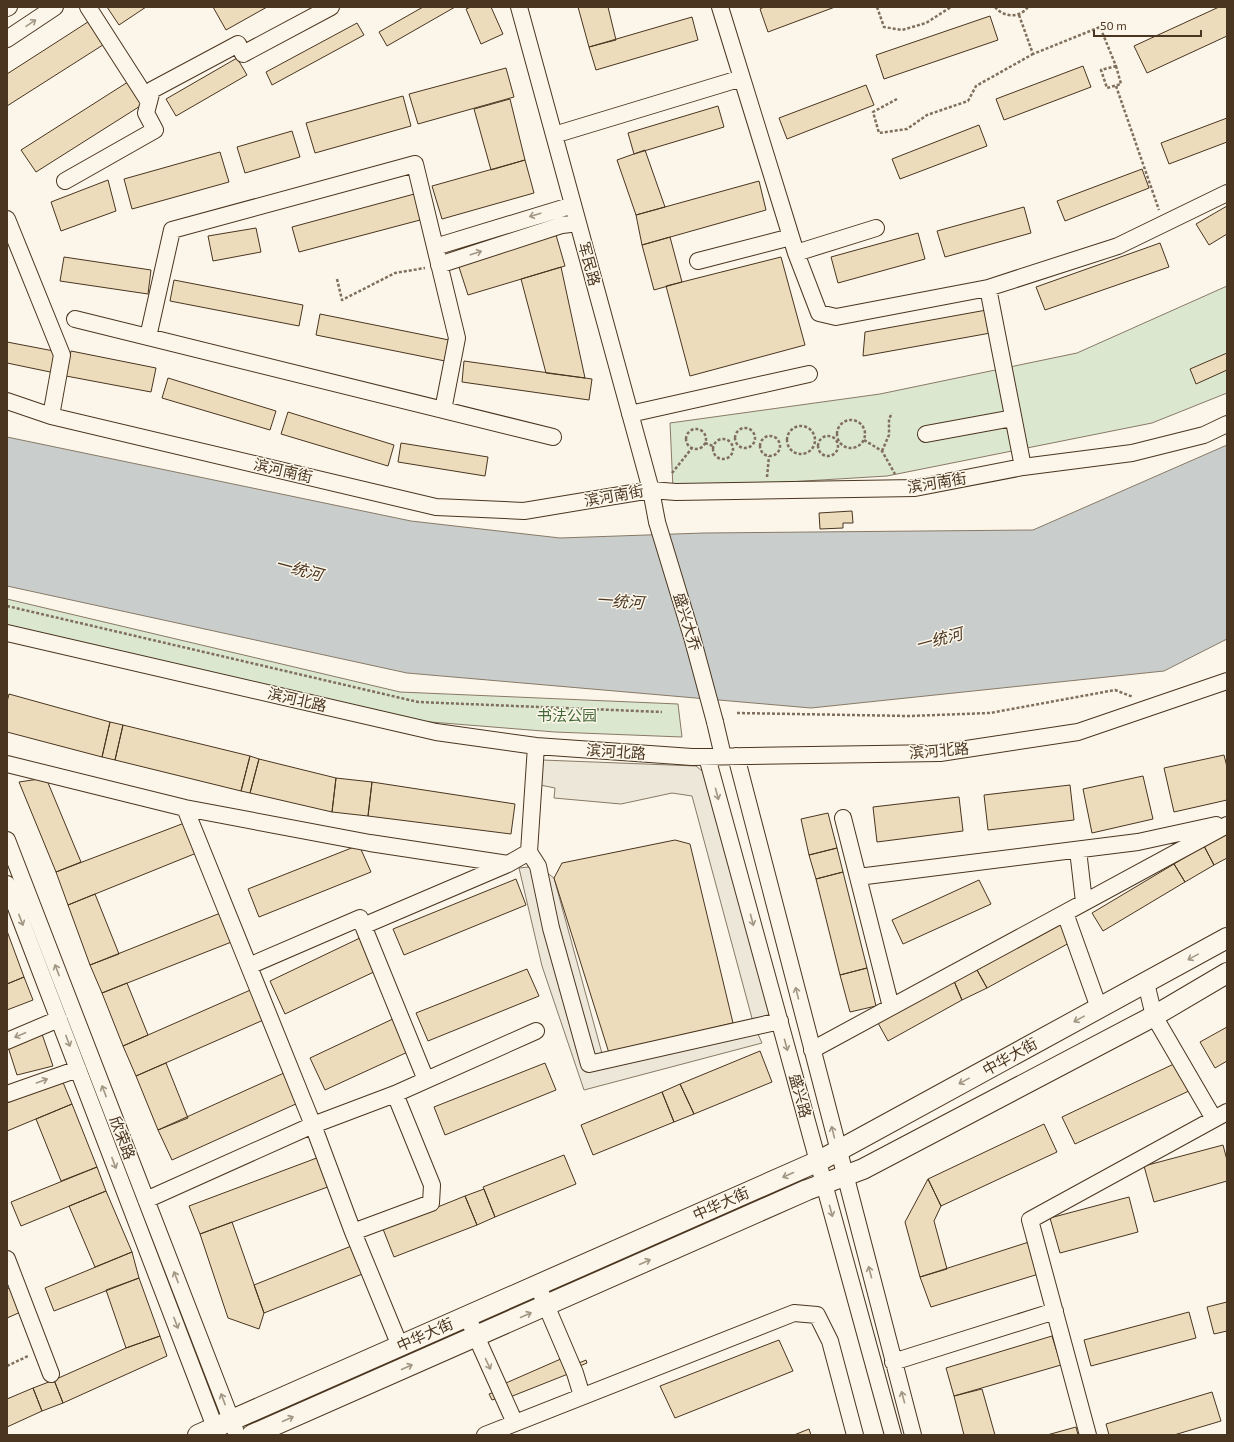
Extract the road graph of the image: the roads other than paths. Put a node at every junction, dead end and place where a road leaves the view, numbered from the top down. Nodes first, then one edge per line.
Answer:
1 (55, 7) edge
2 (88, 7) edge
3 (331, 7) edge
4 (519, 7) edge
5 (720, 7) edge
6 (7, 39) edge
7 (742, 78) junction
8 (149, 102) junction
9 (554, 135) junction
10 (65, 181) dead end
11 (1227, 193) edge
12 (573, 205) junction
13 (7, 219) edge
14 (578, 223) junction
15 (876, 228) dead end
16 (791, 237) junction
17 (435, 247) junction
18 (796, 253) junction
19 (698, 261) dead end
20 (439, 265) junction
21 (988, 288) junction
22 (75, 319) dead end
23 (148, 337) junction
24 (808, 374) dead end
25 (7, 401) edge
26 (443, 410) junction
27 (630, 414) junction
28 (51, 416) junction
29 (1013, 418) junction
30 (1227, 424) edge
31 (926, 434) dead end
32 (553, 437) dead end
33 (1022, 467) junction
34 (651, 490) junction
35 (657, 522) joint
36 (7, 633) edge
37 (1227, 681) edge
38 (536, 746) junction
39 (729, 756) junction
40 (707, 757) junction
41 (7, 764) edge
42 (185, 808) junction
43 (843, 818) dead end
44 (1227, 824) edge
45 (7, 840) edge
46 (1078, 850) junction
47 (529, 852) junction
48 (508, 864) junction
49 (858, 877) junction
50 (7, 884) edge
51 (1084, 902) junction
52 (1065, 913) junction
53 (363, 926) junction
54 (1227, 938) edge
55 (249, 966) junction
56 (1227, 973) edge
57 (1146, 983) junction
58 (891, 1007) junction
59 (1099, 1008) junction
60 (1154, 1016) junction
61 (59, 1018) junction
62 (780, 1022) junction
63 (536, 1031) dead end
64 (7, 1041) edge
65 (812, 1050) junction
66 (78, 1068) junction
67 (426, 1080) junction
68 (7, 1094) edge
69 (395, 1094) junction
70 (1220, 1116) edge
71 (313, 1125) junction
72 (838, 1151) junction
73 (818, 1161) junction
74 (844, 1176) junction
75 (824, 1184) junction
76 (146, 1200) junction
77 (353, 1232) junction
78 (7, 1259) edge
79 (537, 1284) junction
80 (546, 1306) junction
81 (1055, 1311) junction
82 (467, 1316) junction
83 (476, 1337) junction
84 (400, 1346) junction
85 (893, 1362) junction
86 (51, 1374) dead end
87 (582, 1396) junction
88 (515, 1423) junction
89 (220, 1431) edge
90 (252, 1435) edge
91 (485, 1435) edge
92 (856, 1435) edge
93 (893, 1435) edge
94 (913, 1435) edge
95 (1088, 1435) edge

6 -> 1 street
2 - 8 street
3 - 8 street
4 - 9 street, 军民路
5 - 7 street
7 - 9 street
7 - 16 street
8 - 10 street
9 - 12 street, 军民路
11 - 21 street
12 - 14 street, 军民路
12 -> 17 street
13 - 28 street
20 -> 14 street
14 - 27 street, 军民路
15 - 18 street
16 - 18 street
16 - 19 street
17 - 20 street
17 - 23 street
18 - 21 street
20 - 26 street
21 - 29 street
22 - 23 street
23 - 26 street
24 - 27 street
25 - 28 street, 滨河南街
26 - 32 street
27 - 34 street, 军民路
28 - 34 street, 滨河南街
29 - 31 street
29 - 33 street
30 - 33 street, 滨河南街
33 - 34 street, 滨河南街
34 - 35 street, 军民路
35 - 39 street, 盛兴大乔, bridge
36 - 38 street, 滨河北路
37 - 39 street, 滨河北路
38 - 40 street, 滨河北路
38 - 47 street
39 - 40 street, 滨河北路
65 -> 39 street, 盛兴路
40 -> 62 street, 盛兴路
41 - 42 street
42 - 48 street
42 - 55 street
43 - 49 street
44 - 46 street
44 - 51 street
76 -> 45 street, 欣荣路
46 - 49 street
46 - 51 street
47 - 48 street
47 - 62 street
48 - 53 street
49 - 58 street
50 -> 61 street, 欣荣路
51 - 52 street
52 - 58 street
52 - 59 street
53 - 55 street
53 - 67 street
54 -> 57 main road, 中华大街
55 - 71 street
56 - 60 main road, 中华大街
57 - 59 main road, 中华大街
57 - 60 street
58 - 65 street
59 -> 72 main road, 中华大街
60 - 70 street
60 - 74 main road, 中华大街
61 -> 64 street
61 -> 66 street, 欣荣路
62 -> 73 street, 盛兴路
63 - 67 street
72 -> 65 street, 盛兴路
68 -> 66 street
66 -> 89 street, 欣荣路
67 - 69 street
69 - 71 street
69 - 77 street
70 - 81 street
71 - 76 street
71 - 77 street
72 - 73 main road, 中华大街
72 - 74 street, 盛兴路
73 - 75 street, 盛兴路
73 -> 79 main road, 中华大街
74 - 75 main road, 中华大街
85 -> 74 street, 盛兴路
80 -> 75 main road, 中华大街
75 -> 93 street, 盛兴路
89 -> 76 street, 欣荣路
77 - 84 street
78 - 86 street
79 - 80 street
79 - 82 main road, 中华大街
83 -> 80 main road, 中华大街
80 - 87 street
81 - 85 street
81 - 95 street
82 - 83 street
82 - 84 main road, 中华大街
83 -> 88 street
90 -> 83 main road, 中华大街
84 - 89 main road, 中华大街
94 -> 85 street, 盛兴路
87 - 88 street
87 - 92 street
88 - 91 street

